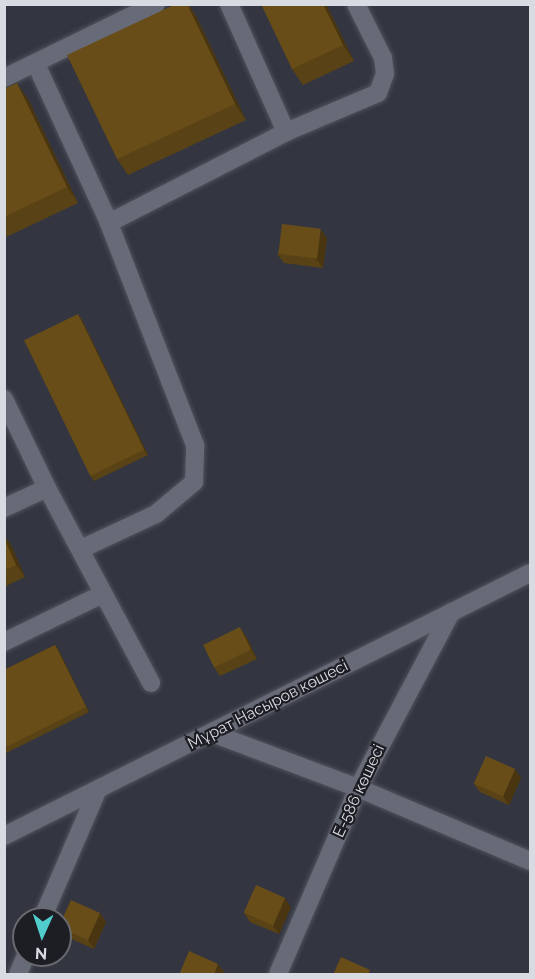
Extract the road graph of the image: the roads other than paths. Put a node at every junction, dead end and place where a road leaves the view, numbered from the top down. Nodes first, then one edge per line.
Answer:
1 (156, 4) edge
2 (229, 4) edge
3 (356, 4) edge
4 (36, 64) junction
5 (4, 78) edge
6 (286, 132) junction
7 (109, 223) junction
8 (4, 399) edge
9 (47, 488) junction
10 (4, 508) edge
11 (81, 549) junction
12 (531, 573) edge
13 (103, 594) junction
14 (451, 612) junction
15 (4, 642) edge
16 (151, 683) dead end
17 (212, 733) junction
18 (358, 788) junction
19 (96, 791) junction
20 (4, 836) edge
21 (531, 861) edge
22 (47, 907) edge
23 (278, 975) edge

1 - 4 street
2 - 6 street
3 - 6 street
4 - 5 street
4 - 7 street
6 - 7 street
7 - 11 street
8 - 9 street
9 - 10 street
9 - 11 street
11 - 13 street
12 - 14 street, Мұрат Насыров көшесі
13 - 15 street
13 - 16 street
14 - 17 street, Мұрат Насыров көшесі
14 - 18 street, Е-586 көшесі
17 - 18 street
17 - 19 street, Мұрат Насыров көшесі
18 - 21 street
18 - 23 street, Е-586 көшесі
19 - 20 street, Мұрат Насыров көшесі
19 - 22 street

